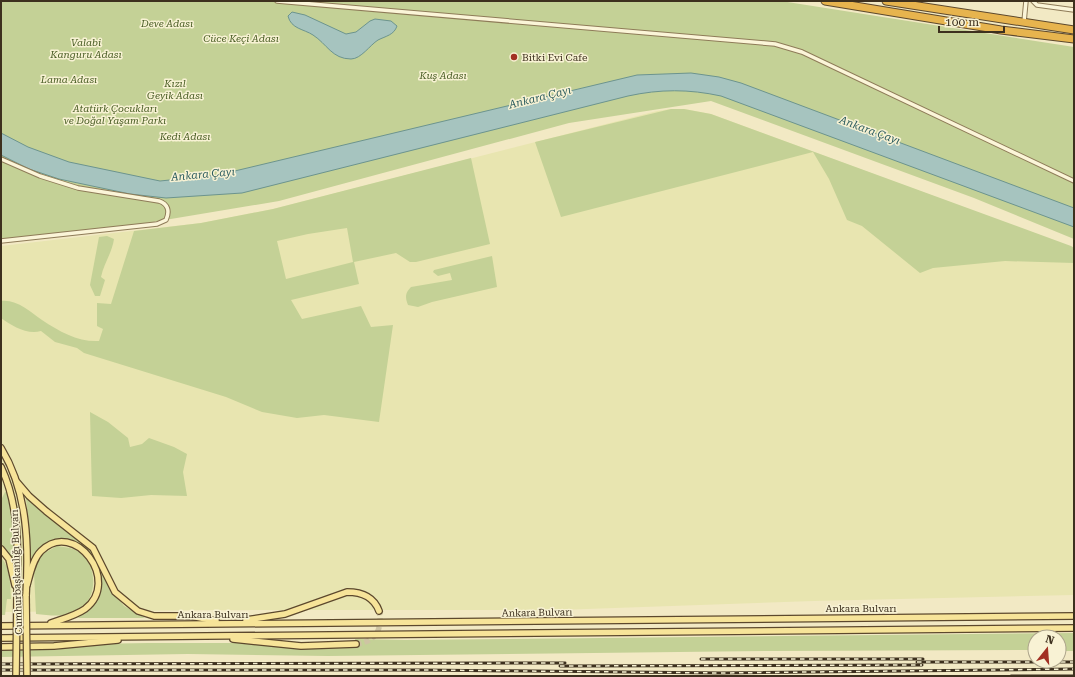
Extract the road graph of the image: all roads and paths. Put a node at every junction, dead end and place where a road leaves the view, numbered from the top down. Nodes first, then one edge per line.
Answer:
1 (277, 1) edge
2 (825, 1) edge
3 (886, 1) edge
4 (1026, 1) edge
5 (1033, 1) edge
6 (1074, 10) edge
7 (1024, 24) junction
8 (1074, 30) edge
9 (1074, 39) edge
10 (1, 160) edge
11 (1074, 181) edge
12 (1, 241) edge
13 (1, 448) edge
14 (1, 468) edge
15 (17, 482) junction
16 (1, 549) edge
17 (27, 585) junction
18 (17, 596) junction
19 (378, 611) tunnel mouth
20 (1074, 616) edge
21 (229, 623) junction
22 (47, 625) junction
23 (1, 626) edge
24 (1074, 628) edge
25 (182, 636) junction
26 (1, 638) edge
27 (356, 644) tunnel mouth
28 (1, 647) edge
29 (16, 676) edge
30 (27, 676) edge

1 - 11 street
2 - 9 highway
3 - 7 highway
4 - 7 street
5 - 6 street
7 - 8 highway
10 - 12 street
13 - 15 main road, Cumhurbaşkanlığı Bulvarı
14 - 18 main road, Cumhurbaşkanlığı Bulvarı
15 - 17 main road, Cumhurbaşkanlığı Bulvarı
15 - 21 main road
16 - 18 main road
17 - 22 main road
17 - 30 main road, Cumhurbaşkanlığı Bulvarı, bridge
18 - 29 main road, Cumhurbaşkanlığı Bulvarı, bridge
19 - 21 main road
20 - 21 main road, Ankara Bulvarı
21 - 22 main road, Ankara Bulvarı
22 - 23 main road, Ankara Bulvarı
24 - 25 main road, Ankara Bulvarı
25 - 26 main road, Ankara Bulvarı
25 - 27 main road
25 - 28 main road

